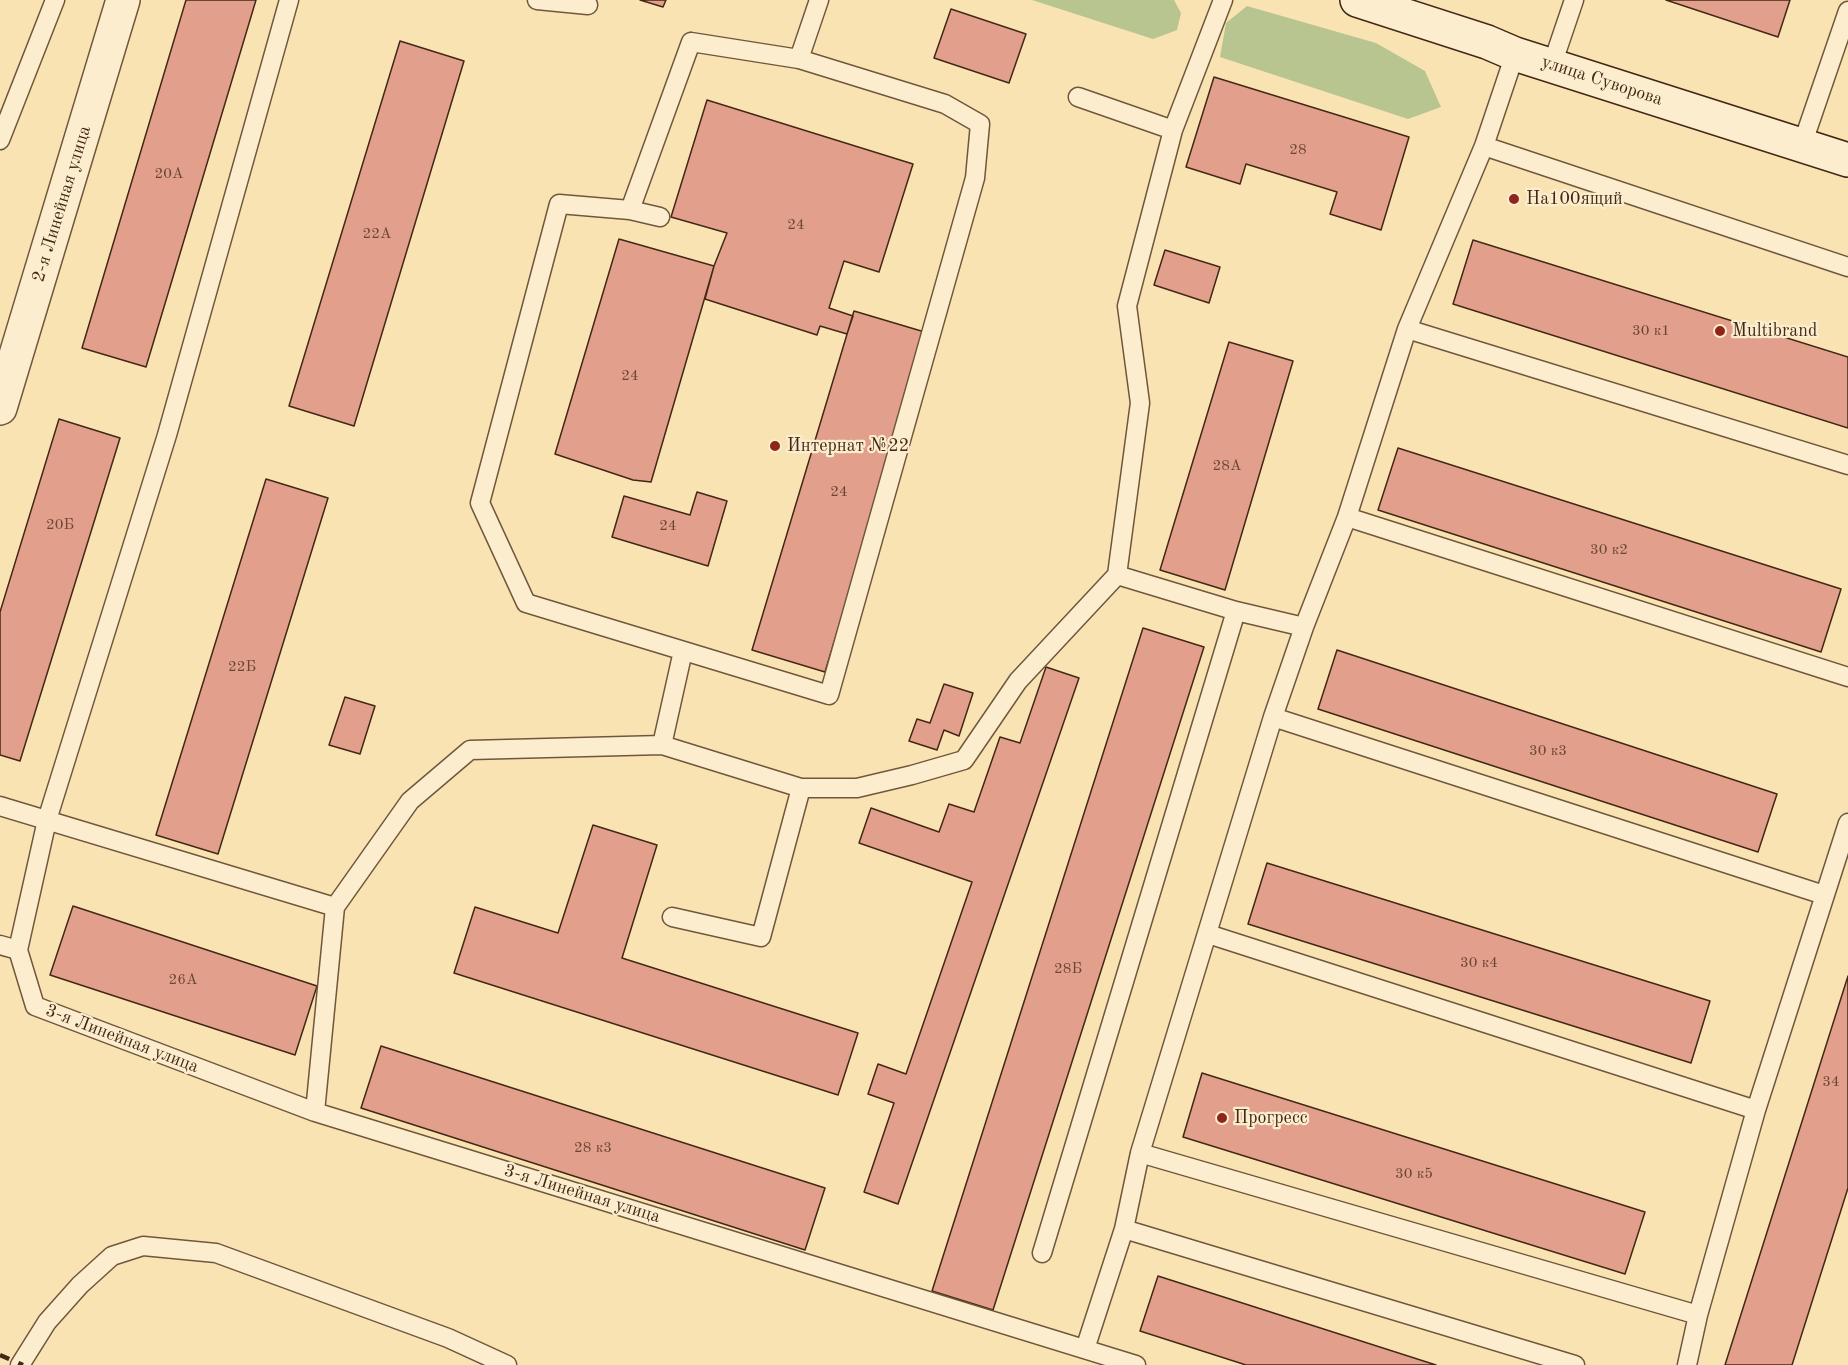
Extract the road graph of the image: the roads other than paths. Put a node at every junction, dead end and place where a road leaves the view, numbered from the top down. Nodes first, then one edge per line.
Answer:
1 (55, 0) edge
2 (123, 0) edge
3 (289, 0) edge
4 (537, 0) edge
5 (819, 0) edge
6 (1222, 0) edge
7 (1357, 0) edge
8 (1574, 0) edge
9 (588, 5) dead end
10 (1848, 11) edge
11 (1515, 54) junction
12 (799, 59) junction
13 (1552, 65) junction
14 (1078, 97) dead end
15 (1173, 130) junction
16 (0, 140) edge
17 (1802, 145) junction
18 (1484, 146) junction
19 (1848, 160) edge
20 (630, 210) junction
21 (660, 217) dead end
22 (1848, 267) edge
23 (1407, 329) junction
24 (0, 408) edge
25 (1848, 465) edge
26 (1347, 517) junction
27 (1117, 575) junction
28 (1236, 611) junction
29 (1304, 627) junction
30 (683, 651) junction
31 (1848, 677) edge
32 (1273, 717) junction
33 (662, 745) junction
34 (801, 788) junction
35 (0, 806) edge
36 (47, 820) junction
37 (1848, 823) edge
38 (1824, 895) junction
39 (335, 907) junction
40 (672, 917) dead end
41 (1208, 934) junction
42 (0, 945) edge
43 (18, 951) junction
44 (1756, 1110) junction
45 (315, 1112) junction
46 (1140, 1153) junction
47 (1124, 1229) junction
48 (1042, 1253) dead end
49 (1698, 1315) junction
50 (1085, 1349) junction
51 (20, 1365) edge
52 (507, 1365) edge
53 (1136, 1365) edge
54 (1575, 1365) edge
55 (1687, 1365) edge

1 - 16 lane
2 - 24 main road, 2-я Линейная улица
3 - 36 lane
4 - 9 lane
5 - 12 lane
6 - 15 lane
7 - 11 main road, улица Суворова
8 - 13 lane
10 - 17 lane
11 - 13 main road, улица Суворова
11 - 18 lane
12 - 20 lane
12 - 30 lane
13 - 17 main road, улица Суворова
14 - 15 lane
15 - 27 lane
17 - 19 main road, улица Суворова
18 - 22 lane
18 - 23 lane
20 - 21 lane
20 - 30 lane
23 - 25 lane
23 - 26 lane
26 - 29 lane
26 - 31 lane
27 - 28 lane
27 - 34 lane
28 - 29 lane
28 - 48 lane
29 - 32 lane
30 - 33 lane
32 - 38 lane
32 - 41 lane
33 - 34 lane
33 - 39 lane
34 - 40 lane
35 - 36 lane
36 - 39 lane
36 - 43 lane
37 - 38 lane
38 - 44 lane
39 - 45 lane
41 - 44 lane
41 - 46 lane
42 - 43 lane
43 - 45 lane, 3-я Линейная улица
44 - 49 lane
45 - 50 lane, 3-я Линейная улица
46 - 47 lane
46 - 49 lane
47 - 50 lane
47 - 54 lane
49 - 55 lane
50 - 53 lane, 3-я Линейная улица
51 - 52 lane

